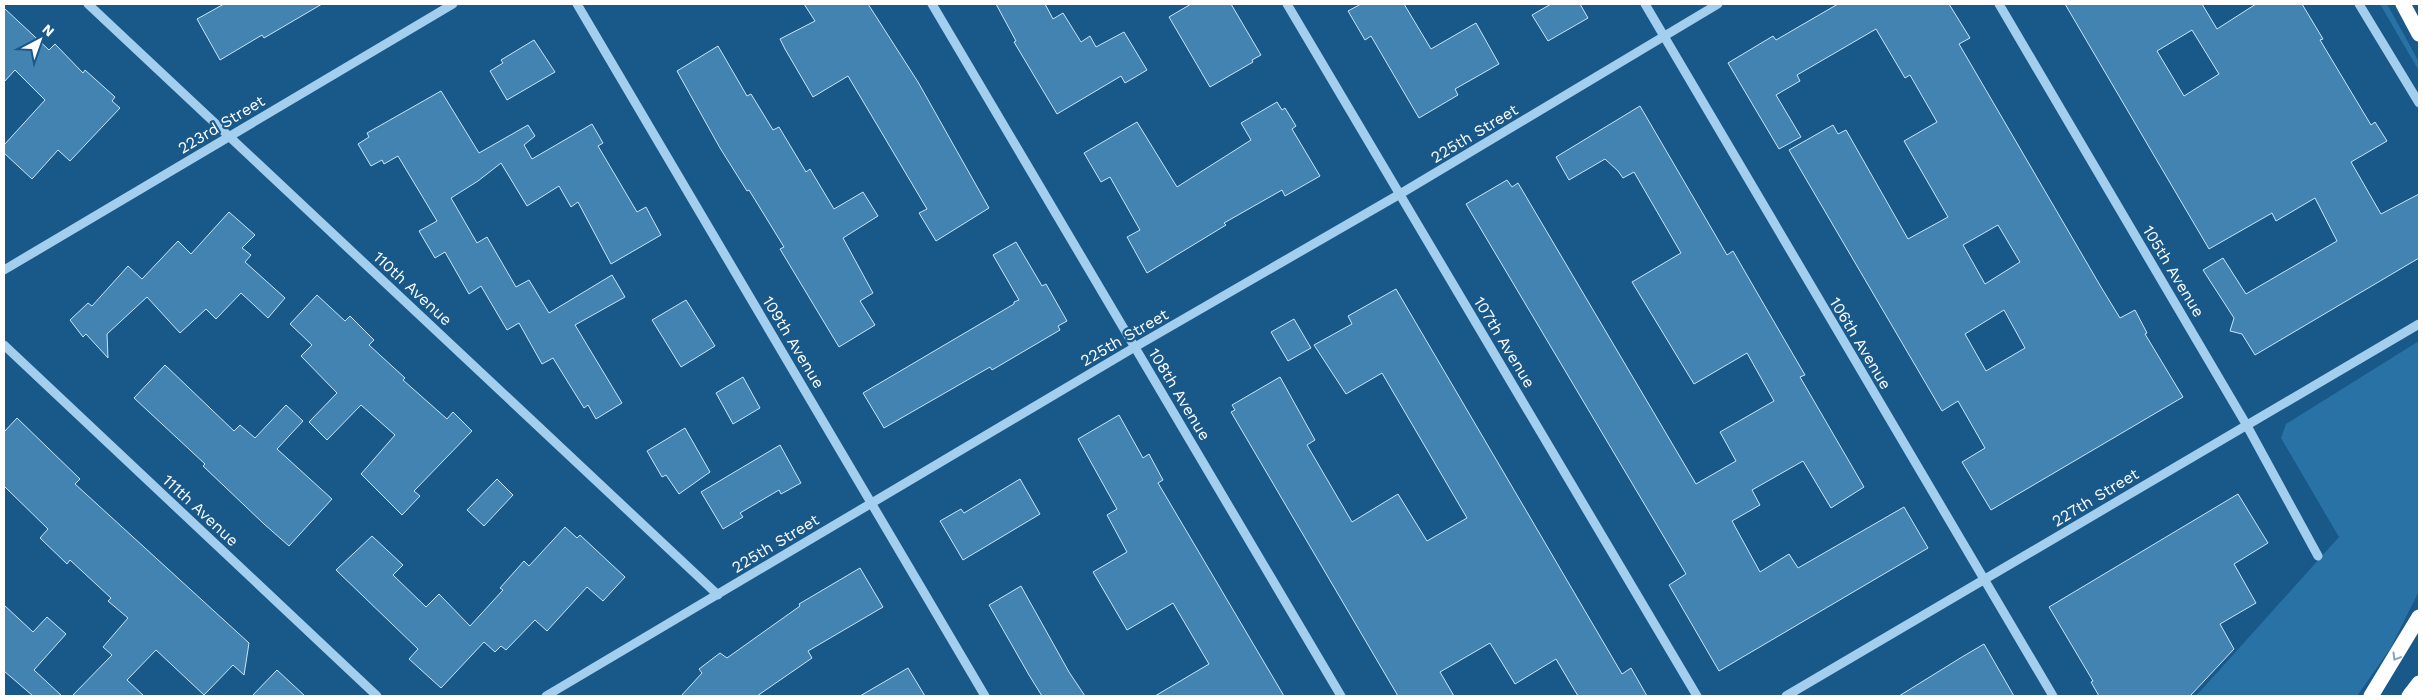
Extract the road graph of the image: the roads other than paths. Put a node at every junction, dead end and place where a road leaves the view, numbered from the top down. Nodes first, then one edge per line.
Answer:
1 (88, 4) edge
2 (453, 4) edge
3 (577, 4) edge
4 (932, 4) edge
5 (1287, 4) edge
6 (1645, 4) edge
7 (1718, 4) edge
8 (1999, 4) edge
9 (2359, 4) edge
10 (2403, 4) edge
11 (2419, 34) edge
12 (1663, 36) junction
13 (2419, 103) edge
14 (229, 137) junction
15 (1400, 194) junction
16 (4, 270) edge
17 (2419, 324) edge
18 (4, 345) edge
19 (1135, 347) junction
20 (2246, 424) junction
21 (872, 503) junction
22 (2318, 556) dead end
23 (1984, 580) junction
24 (718, 595) junction
25 (2419, 617) edge
26 (2419, 683) edge
27 (377, 696) edge
28 (546, 696) edge
29 (986, 696) edge
30 (1341, 696) edge
31 (1697, 696) edge
32 (1786, 696) edge
33 (2053, 696) edge
34 (2371, 696) edge
35 (2409, 696) edge

1 - 14 street, 110th Avenue
2 - 14 street, 223rd Street
3 - 21 street, 109th Avenue
4 - 19 street, 108th Avenue
5 - 15 street, 107th Avenue
6 - 12 street, 106th Avenue
7 - 12 street, 225th Street
8 - 20 street, 105th Avenue
9 - 13 street
10 - 11 highway
12 - 15 street, 225th Street
12 - 23 street, 106th Avenue
14 - 16 street, 223rd Street
14 - 24 street, 110th Avenue
15 - 19 street, 225th Street
15 - 31 street, 107th Avenue
17 - 20 street, 227th Street
18 - 27 street, 111th Avenue
19 - 21 street, 225th Street
19 - 30 street, 108th Avenue
20 - 22 street, 105th Avenue
20 - 23 street, 227th Street
21 - 24 street, 225th Street
21 - 29 street, 109th Avenue
23 - 32 street, 227th Street
23 - 33 street, 106th Avenue
24 - 28 street, 225th Street
25 -> 34 highway
26 - 35 highway

